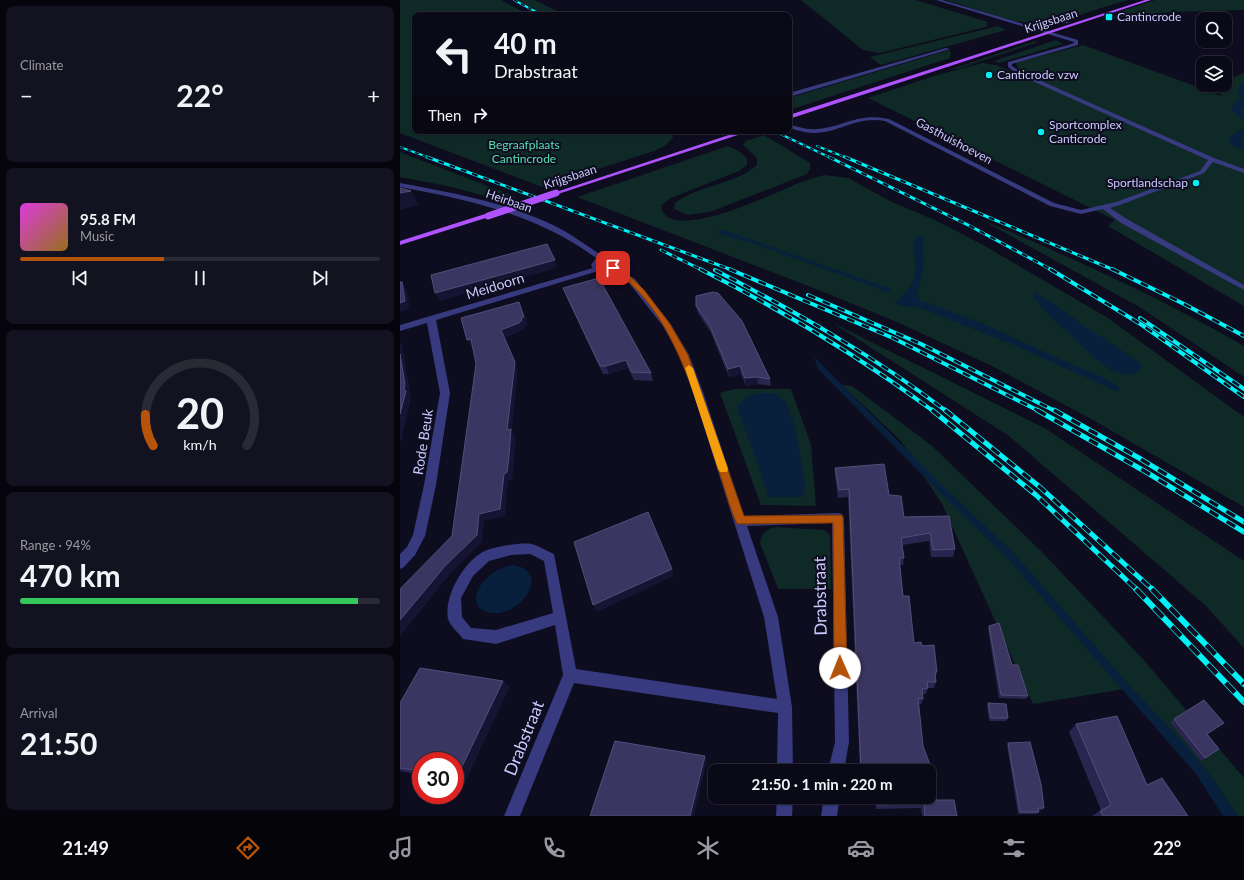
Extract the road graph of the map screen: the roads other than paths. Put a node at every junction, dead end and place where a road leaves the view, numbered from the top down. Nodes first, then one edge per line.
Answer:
1 (938, 0) edge
2 (1140, 0) edge
3 (1149, 0) edge
4 (1012, 22) junction
5 (1066, 22) junction
6 (1040, 31) junction
7 (1050, 33) junction
8 (948, 49) dead end
9 (960, 61) junction
10 (792, 94) edge
11 (792, 116) edge
12 (792, 127) edge
13 (736, 134) edge
14 (1212, 159) junction
15 (1244, 171) edge
16 (400, 185) edge
17 (1104, 207) junction
18 (400, 243) edge
19 (602, 258) junction
20 (613, 268) junction
21 (598, 269) junction
22 (1244, 288) edge
23 (431, 319) junction
24 (400, 328) edge
25 (741, 521) junction
26 (400, 563) edge
27 (560, 617) junction
28 (570, 675) junction
29 (785, 707) junction
30 (786, 764) edge
31 (837, 764) edge
32 (785, 804) edge
33 (831, 804) edge
34 (512, 816) edge
35 (784, 816) edge
36 (829, 816) edge

1 - 4 street
2 - 5 main road, Krijgsbaan
3 - 7 main road, Krijgsbaan
4 - 5 street
4 - 6 street
5 - 6 main road, Krijgsbaan
6 - 7 street
6 - 9 main road, Krijgsbaan
7 - 9 main road, Krijgsbaan
7 - 14 street
8 - 10 street
9 - 11 main road, Krijgsbaan
12 - 17 street, Gasthuishoeven
13 - 18 main road, Krijgsbaan, bridge
14 - 15 street
14 - 17 street, Gasthuishoeven
16 - 19 street, Heirbaan
17 - 22 street
19 - 20 street
19 - 21 street
20 - 21 street
20 - 25 street
21 - 23 street, Meidoorn
23 - 24 street, Meidoorn
23 - 26 street, Rode Beuk
25 - 29 street
25 - 31 street, Drabstraat
27 - 27 street
27 - 28 street
28 - 29 street
28 - 34 street, Drabstraat
29 - 30 street
32 - 35 street
33 - 36 street

